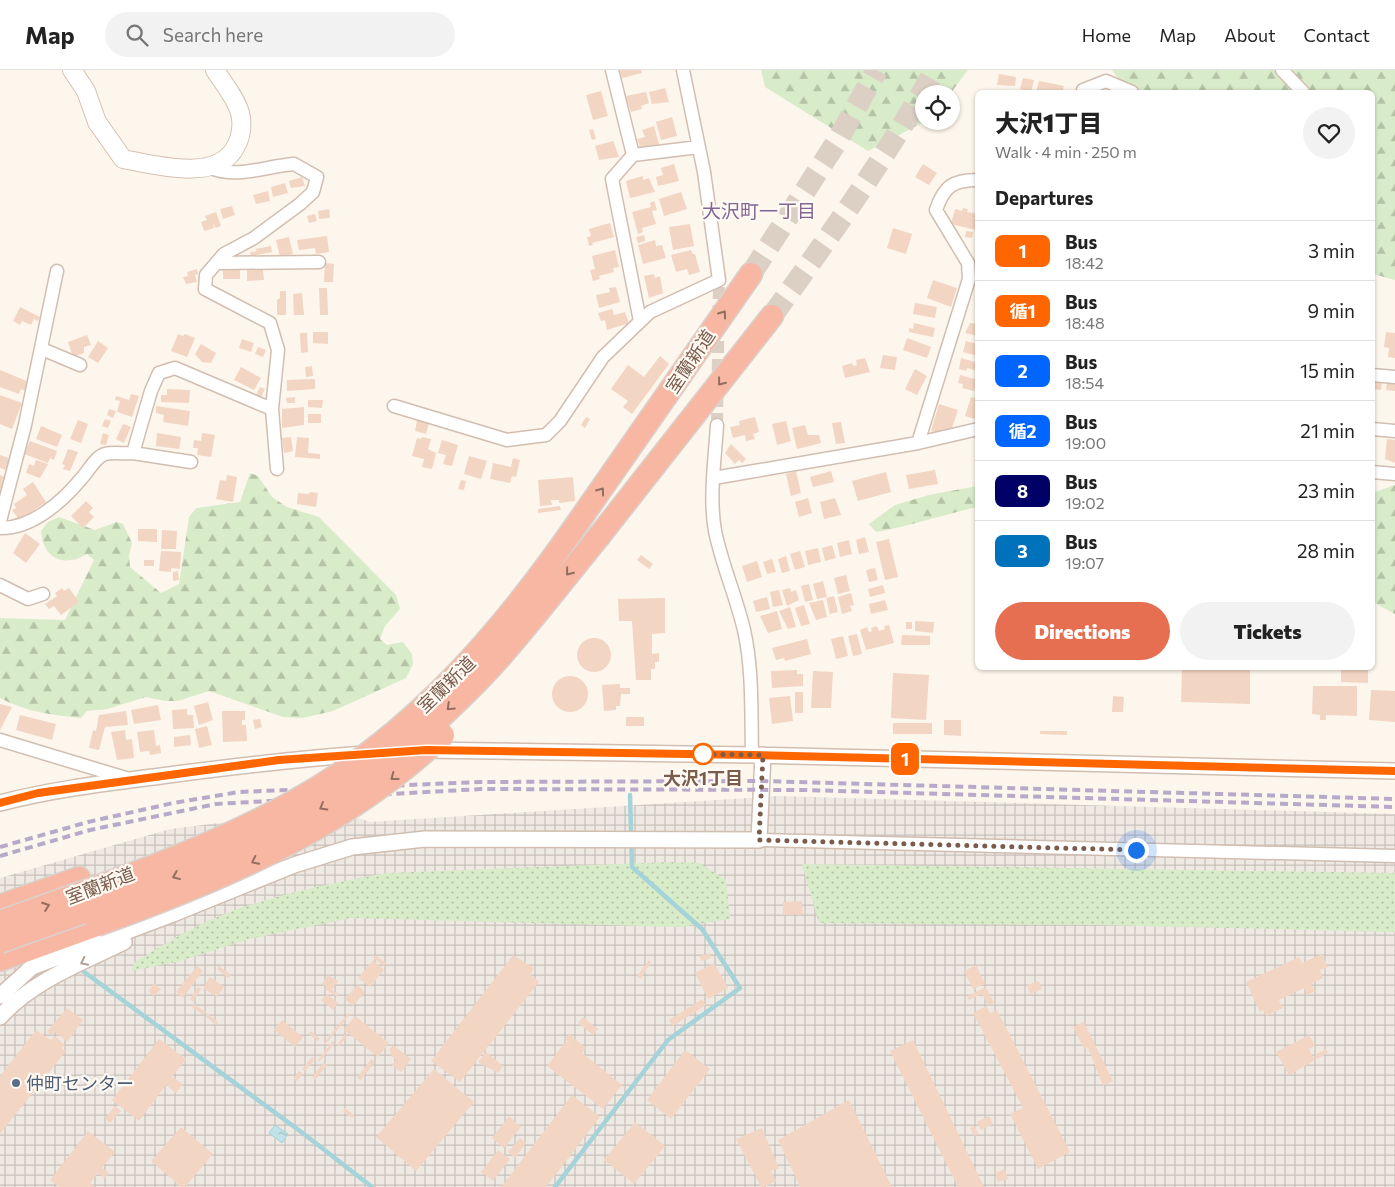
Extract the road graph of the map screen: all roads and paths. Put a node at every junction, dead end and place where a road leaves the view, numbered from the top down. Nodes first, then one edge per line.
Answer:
1 (72, 70) edge
2 (215, 70) edge
3 (612, 70) edge
4 (683, 70) edge
5 (1282, 70) edge
6 (1084, 90) edge
7 (1127, 90) edge
8 (1301, 90) edge
9 (699, 147) junction
10 (633, 155) junction
11 (211, 168) junction
12 (975, 180) edge
13 (319, 262) dead end
14 (216, 263) junction
15 (57, 272) dead end
16 (751, 274) tunnel mouth
17 (772, 316) tunnel mouth
18 (640, 321) junction
19 (42, 349) junction
20 (80, 364) dead end
21 (1375, 374) edge
22 (1395, 377) edge
23 (394, 406) dead end
24 (272, 409) junction
25 (716, 424) tunnel mouth
26 (1375, 429) edge
27 (975, 430) edge
28 (1395, 431) edge
29 (918, 443) junction
30 (133, 453) junction
31 (191, 462) dead end
32 (277, 469) dead end
33 (1375, 472) edge
34 (1395, 474) edge
35 (714, 478) junction
36 (0, 521) edge
37 (0, 528) edge
38 (555, 555) junction
39 (0, 585) edge
40 (43, 594) dead end
41 (506, 651) junction
42 (0, 740) edge
43 (757, 755) junction
44 (1395, 771) edge
45 (131, 780) junction
46 (0, 803) edge
47 (759, 840) junction
48 (1395, 856) edge
49 (0, 906) edge
50 (173, 914) junction
51 (0, 922) edge
52 (0, 942) edge
53 (0, 960) edge
54 (0, 996) edge
55 (0, 1017) edge

1 - 11 main road
2 - 11 main road
3 - 10 street
4 - 9 street
5 - 8 street
6 - 7 street
9 - 10 street
9 - 18 street
10 - 18 street
11 - 14 street
12 - 29 street
13 - 14 street
14 - 24 street
15 - 19 street
38 -> 16 highway, 室蘭新道, bridge
17 -> 41 highway, 室蘭新道, bridge
18 - 23 street
19 - 20 street
19 - 36 street
21 - 22 street
24 - 30 street
24 - 32 street
25 - 35 street
26 - 28 street
27 - 29 street
29 - 35 street
30 - 31 street
30 - 37 street
33 - 34 street
35 - 43 street
38 - 49 highway, bridge
51 -> 38 highway, 室蘭新道, bridge
39 - 40 street
41 -> 52 highway, 室蘭新道, bridge
41 -> 53 highway, bridge
42 - 45 street
43 - 44 street
43 - 45 street
43 - 47 street
45 - 46 street
47 - 48 street
47 - 50 street
50 - 54 street
50 -> 55 street

